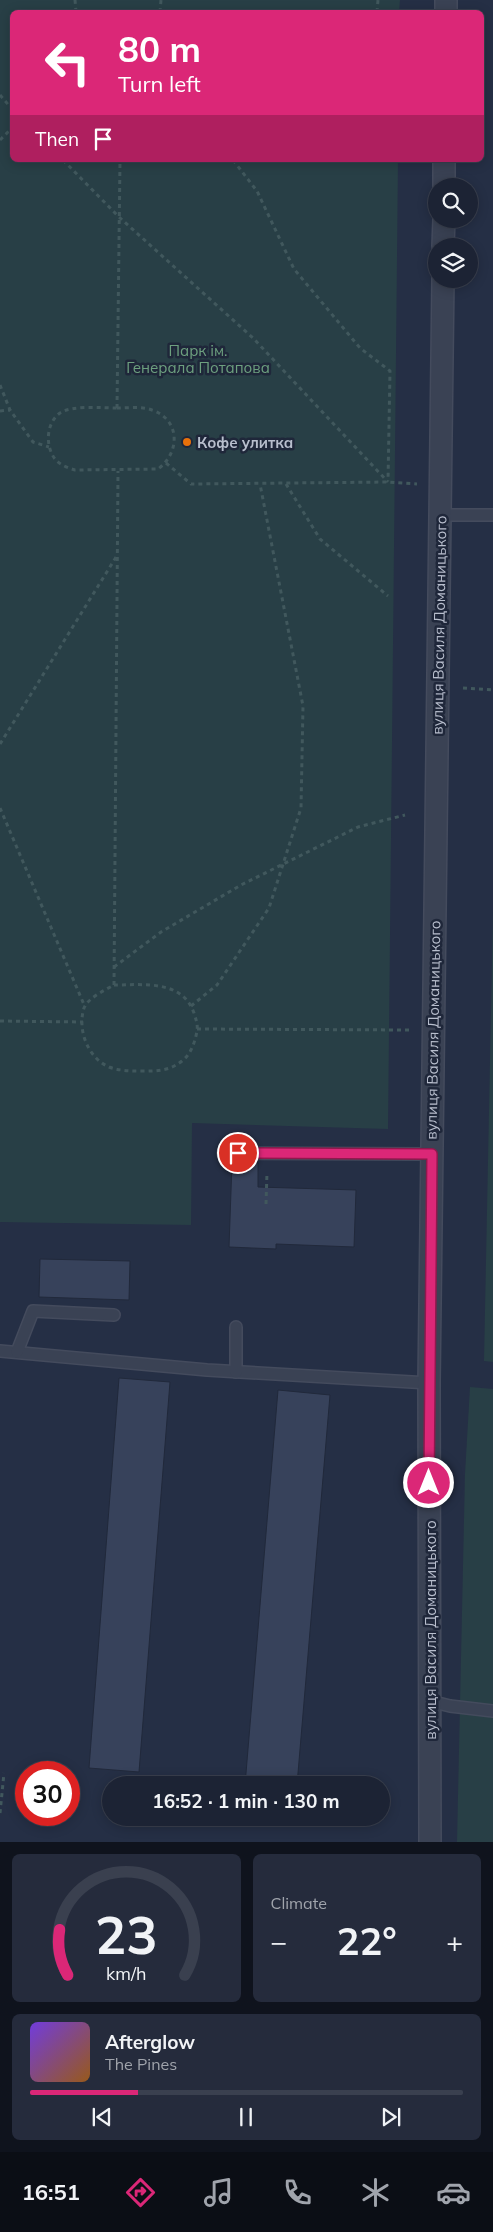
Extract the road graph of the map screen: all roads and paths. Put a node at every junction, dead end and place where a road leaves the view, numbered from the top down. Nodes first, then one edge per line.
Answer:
1 (0, 95) edge
2 (10, 107) edge
3 (10, 130) edge
4 (0, 140) edge
5 (65, 162) edge
6 (120, 162) edge
7 (235, 162) edge
8 (444, 162) edge
9 (444, 178) edge
10 (119, 217) junction
11 (443, 288) edge
12 (0, 385) edge
13 (117, 408) junction
14 (10, 410) junction
15 (0, 411) edge
16 (50, 448) junction
17 (166, 463) junction
18 (118, 471) junction
19 (388, 482) junction
20 (260, 484) junction
21 (286, 484) junction
22 (440, 486) junction
23 (440, 515) junction
24 (493, 515) edge
25 (118, 554) junction
26 (388, 596) dead end
27 (463, 688) dead end
28 (493, 690) edge
29 (0, 744) edge
30 (0, 808) edge
31 (405, 815) dead end
32 (283, 864) junction
33 (114, 967) junction
34 (114, 985) junction
35 (192, 1006) junction
36 (85, 1007) junction
37 (0, 1021) edge
38 (83, 1022) junction
39 (197, 1029) junction
40 (433, 1030) junction
41 (223, 1153) dead end
42 (432, 1154) junction
43 (267, 1192) dead end
44 (266, 1204) dead end
45 (114, 1315) dead end
46 (236, 1327) dead end
47 (0, 1351) edge
48 (17, 1352) junction
49 (236, 1372) junction
50 (429, 1383) junction
51 (430, 1701) junction
52 (493, 1711) edge
53 (4, 1773) dead end
54 (0, 1813) edge
55 (430, 1842) edge

1 - 2 path
3 - 4 path
5 - 10 path
6 - 10 path
7 - 19 path
8 - 9 street
10 - 13 path
10 - 19 path
11 - 22 street, вулиця Василя Доманицького
12 - 14 path
13 - 16 path
13 - 17 path
14 - 15 path
14 - 16 path
16 - 18 path
17 - 18 path
17 - 20 path
18 - 25 path
19 - 21 path
19 - 22 path
20 - 21 path
20 - 32 path
21 - 26 path
22 - 23 street, вулиця Василя Доманицького
23 - 24 lane
23 - 40 street, вулиця Василя Доманицького
25 - 29 path
25 - 33 path
27 - 28 path
30 - 36 path
31 - 32 path
32 - 33 path
32 - 35 path
33 - 34 path
34 - 35 path
34 - 36 path
35 - 39 path
36 - 38 path
37 - 38 path
38 - 39 path
39 - 40 path
40 - 42 street, вулиця Василя Доманицького
41 - 42 lane
42 - 50 street, вулиця Василя Доманицького
43 - 44 path
45 - 48 lane
46 - 49 lane
47 - 48 lane
48 - 49 lane
49 - 50 lane
50 - 51 street, вулиця Василя Доманицького
51 - 52 lane
51 - 55 street, вулиця Василя Доманицького
53 - 54 path

